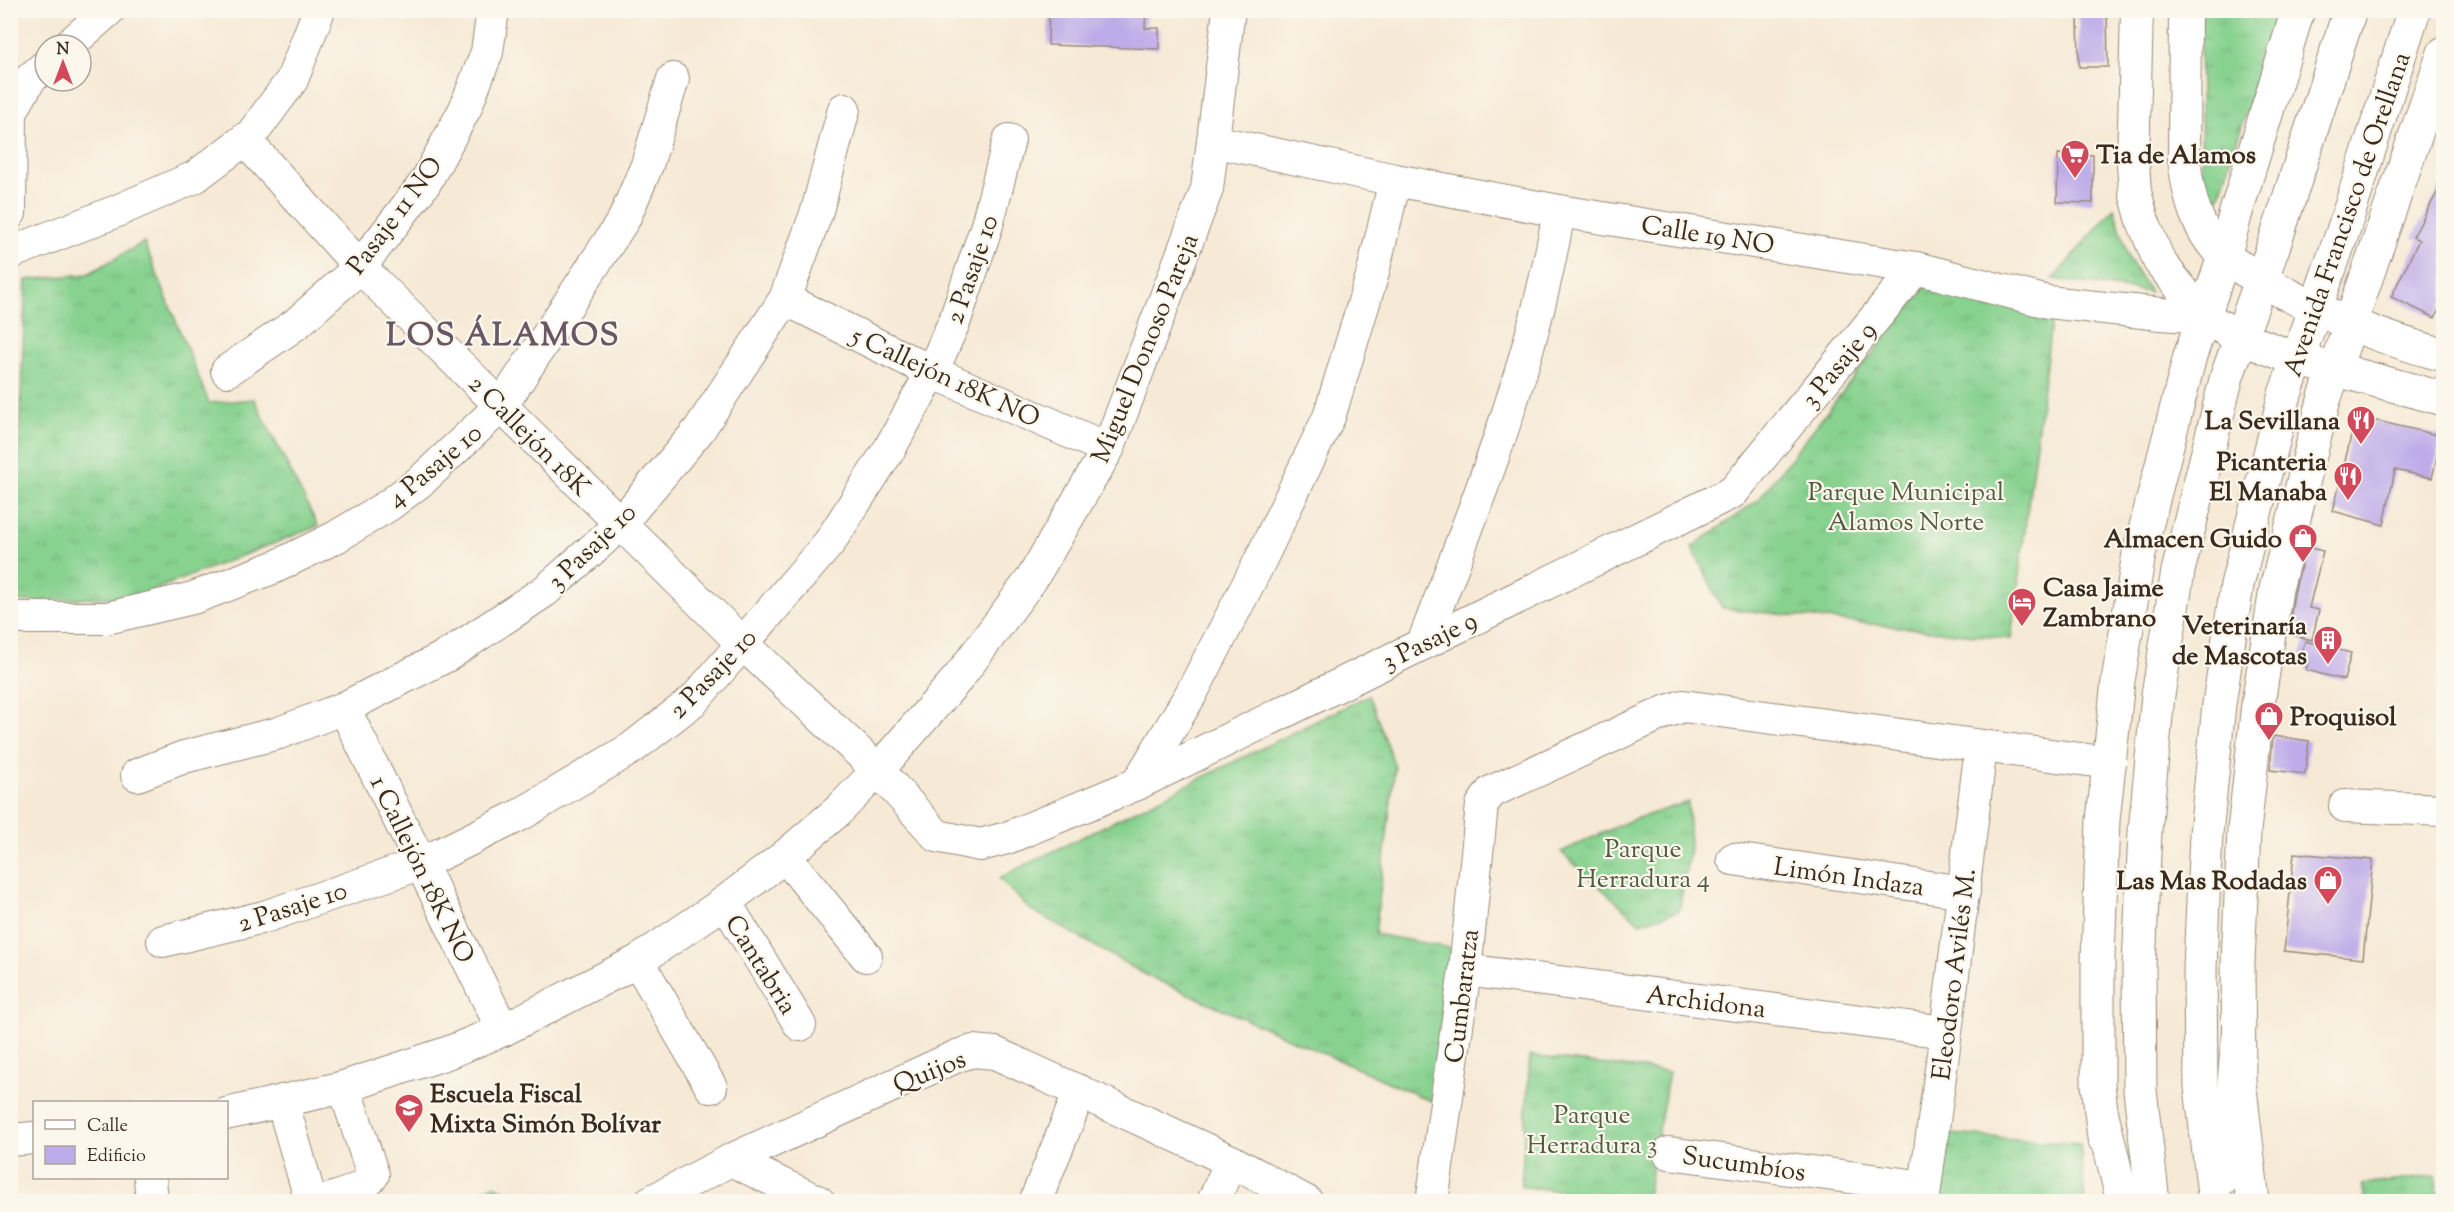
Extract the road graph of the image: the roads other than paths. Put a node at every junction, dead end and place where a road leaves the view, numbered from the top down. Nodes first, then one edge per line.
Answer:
1 (319, 10) edge
2 (493, 10) edge
3 (1229, 10) edge
4 (2136, 10) edge
5 (2185, 10) edge
6 (2298, 10) edge
7 (2350, 10) edge
8 (2414, 10) edge
9 (108, 11) edge
10 (83, 33) edge
11 (2444, 53) edge
12 (33, 76) edge
13 (673, 79) dead end
14 (844, 110) dead end
15 (245, 140) junction
16 (1009, 140) dead end
17 (1213, 141) junction
18 (1395, 180) junction
19 (1559, 210) junction
20 (10, 213) edge
21 (10, 253) edge
22 (2224, 257) junction
23 (360, 267) junction
24 (1916, 268) junction
25 (2261, 280) junction
26 (785, 299) junction
27 (2315, 309) junction
28 (2204, 316) junction
29 (2350, 325) junction
30 (2241, 338) junction
31 (2444, 355) edge
32 (2297, 359) junction
33 (2334, 370) junction
34 (227, 371) dead end
35 (932, 372) junction
36 (2444, 399) edge
37 (502, 405) junction
38 (1108, 449) junction
39 (620, 524) junction
40 (10, 618) edge
41 (1423, 643) junction
42 (743, 644) junction
43 (344, 708) junction
44 (1981, 747) junction
45 (2110, 763) junction
46 (878, 770) junction
47 (137, 775) dead end
48 (1137, 784) junction
49 (2345, 806) dead end
50 (2444, 810) edge
51 (785, 856) junction
52 (1733, 859) dead end
53 (420, 864) junction
54 (1964, 892) junction
55 (724, 902) junction
56 (163, 941) dead end
57 (866, 956) dead end
58 (638, 961) junction
59 (1465, 970) junction
60 (800, 1025) dead end
61 (2239, 1026) junction
62 (503, 1030) junction
63 (1946, 1032) junction
64 (344, 1087) junction
65 (711, 1087) dead end
66 (1080, 1091) junction
67 (282, 1101) junction
68 (2101, 1110) junction
69 (228, 1114) edge
70 (33, 1138) edge
71 (10, 1140) edge
72 (1669, 1153) dead end
73 (731, 1160) junction
74 (1231, 1161) junction
75 (150, 1179) edge
76 (1924, 1194) edge
77 (152, 1202) edge
78 (313, 1202) edge
79 (323, 1202) edge
80 (650, 1202) edge
81 (819, 1202) edge
82 (1035, 1202) edge
83 (1213, 1202) edge
84 (1307, 1202) edge
85 (1432, 1202) edge
86 (2112, 1202) edge
87 (2123, 1202) edge
88 (2153, 1202) edge
89 (2215, 1202) edge
90 (2223, 1202) edge
91 (2253, 1202) edge

1 - 15 street
2 - 23 street, Pasaje 11 NO
3 - 17 street, Miguel Donoso Pareja
4 - 28 street
5 - 22 street
6 - 22 main road
7 - 25 main road
8 - 27 main road, Avenida Francisco de Orellana
9 - 10 street
11 - 29 main road, Avenida Francisco de Orellana
12 - 20 street
13 - 37 street, 4 Pasaje 10
14 - 26 street, 3 Pasaje 10
15 - 21 street
15 - 23 street, 2 Callejón 18K
16 - 35 street, 2 Pasaje 10
17 - 18 street, Calle 19 NO
17 - 38 street, Miguel Donoso Pareja
18 - 19 street, Calle 19 NO
18 - 48 street
19 - 24 street, Calle 19 NO
19 - 41 street
22 - 25 main road
22 - 28 main road
23 - 34 street, Pasaje 11 NO
23 - 37 street, 2 Callejón 18K
24 - 28 street, Calle 19 NO
24 - 41 street, 3 Pasaje 9
25 - 27 main road
25 - 30 main road
26 - 35 street, 5 Callejón 18K NO
26 - 39 street, 3 Pasaje 10
27 - 29 main road
27 - 32 main road, Avenida Francisco de Orellana
28 - 30 main road
28 - 45 main road
29 - 31 main road
29 - 33 main road, Avenida Francisco de Orellana
30 - 32 main road
30 - 88 main road
32 - 33 main road
32 - 89 main road, Avenida Francisco de Orellana
33 - 36 main road
33 - 61 main road, Avenida Francisco de Orellana
35 - 38 street, 5 Callejón 18K NO
35 - 42 street, 2 Pasaje 10
37 - 39 street, 2 Callejón 18K
37 - 40 street, 4 Pasaje 10
38 - 46 street, Miguel Donoso Pareja
39 - 42 street, 2 Callejón 18K
39 - 43 street, 3 Pasaje 10
41 - 48 street, 3 Pasaje 9
42 - 46 street, 2 Callejón 18K
42 - 53 street, 2 Pasaje 10
43 - 47 street, 3 Pasaje 10
43 - 53 street, 1 Callejón 18K NO
44 - 45 street
44 - 54 street, Eleodoro Avilés M.
44 - 59 street, Cumbaratza
45 - 68 main road
46 - 48 street, 3 Pasaje 9
46 - 51 street, Miguel Donoso Pareja
49 - 50 street
51 - 55 street, Miguel Donoso Pareja
51 - 57 street
52 - 54 street, Limón Indaza
53 - 56 street, 2 Pasaje 10
53 - 62 street, 1 Callejón 18K NO
54 - 63 street, Eleodoro Avilés M.
55 - 58 street, Miguel Donoso Pareja
55 - 60 street, Cantabria
58 - 62 street, Miguel Donoso Pareja
58 - 65 street
59 - 63 street, Archidona
59 - 85 street, Cumbaratza
61 - 90 main road
61 - 91 main road, Avenida Francisco de Orellana
62 - 64 street, Miguel Donoso Pareja
63 - 76 street, Eleodoro Avilés M.
64 - 67 street, Miguel Donoso Pareja
64 - 79 street
66 - 73 street, Quijos
66 - 74 street, Quijos
66 - 82 street
67 - 69 street, Miguel Donoso Pareja
67 - 78 street
68 - 86 main road
68 - 87 main road
70 - 71 street
72 - 76 street, Sucumbíos
73 - 80 street, Quijos
73 - 81 street
74 - 83 street
74 - 84 street, Quijos
75 - 77 street

